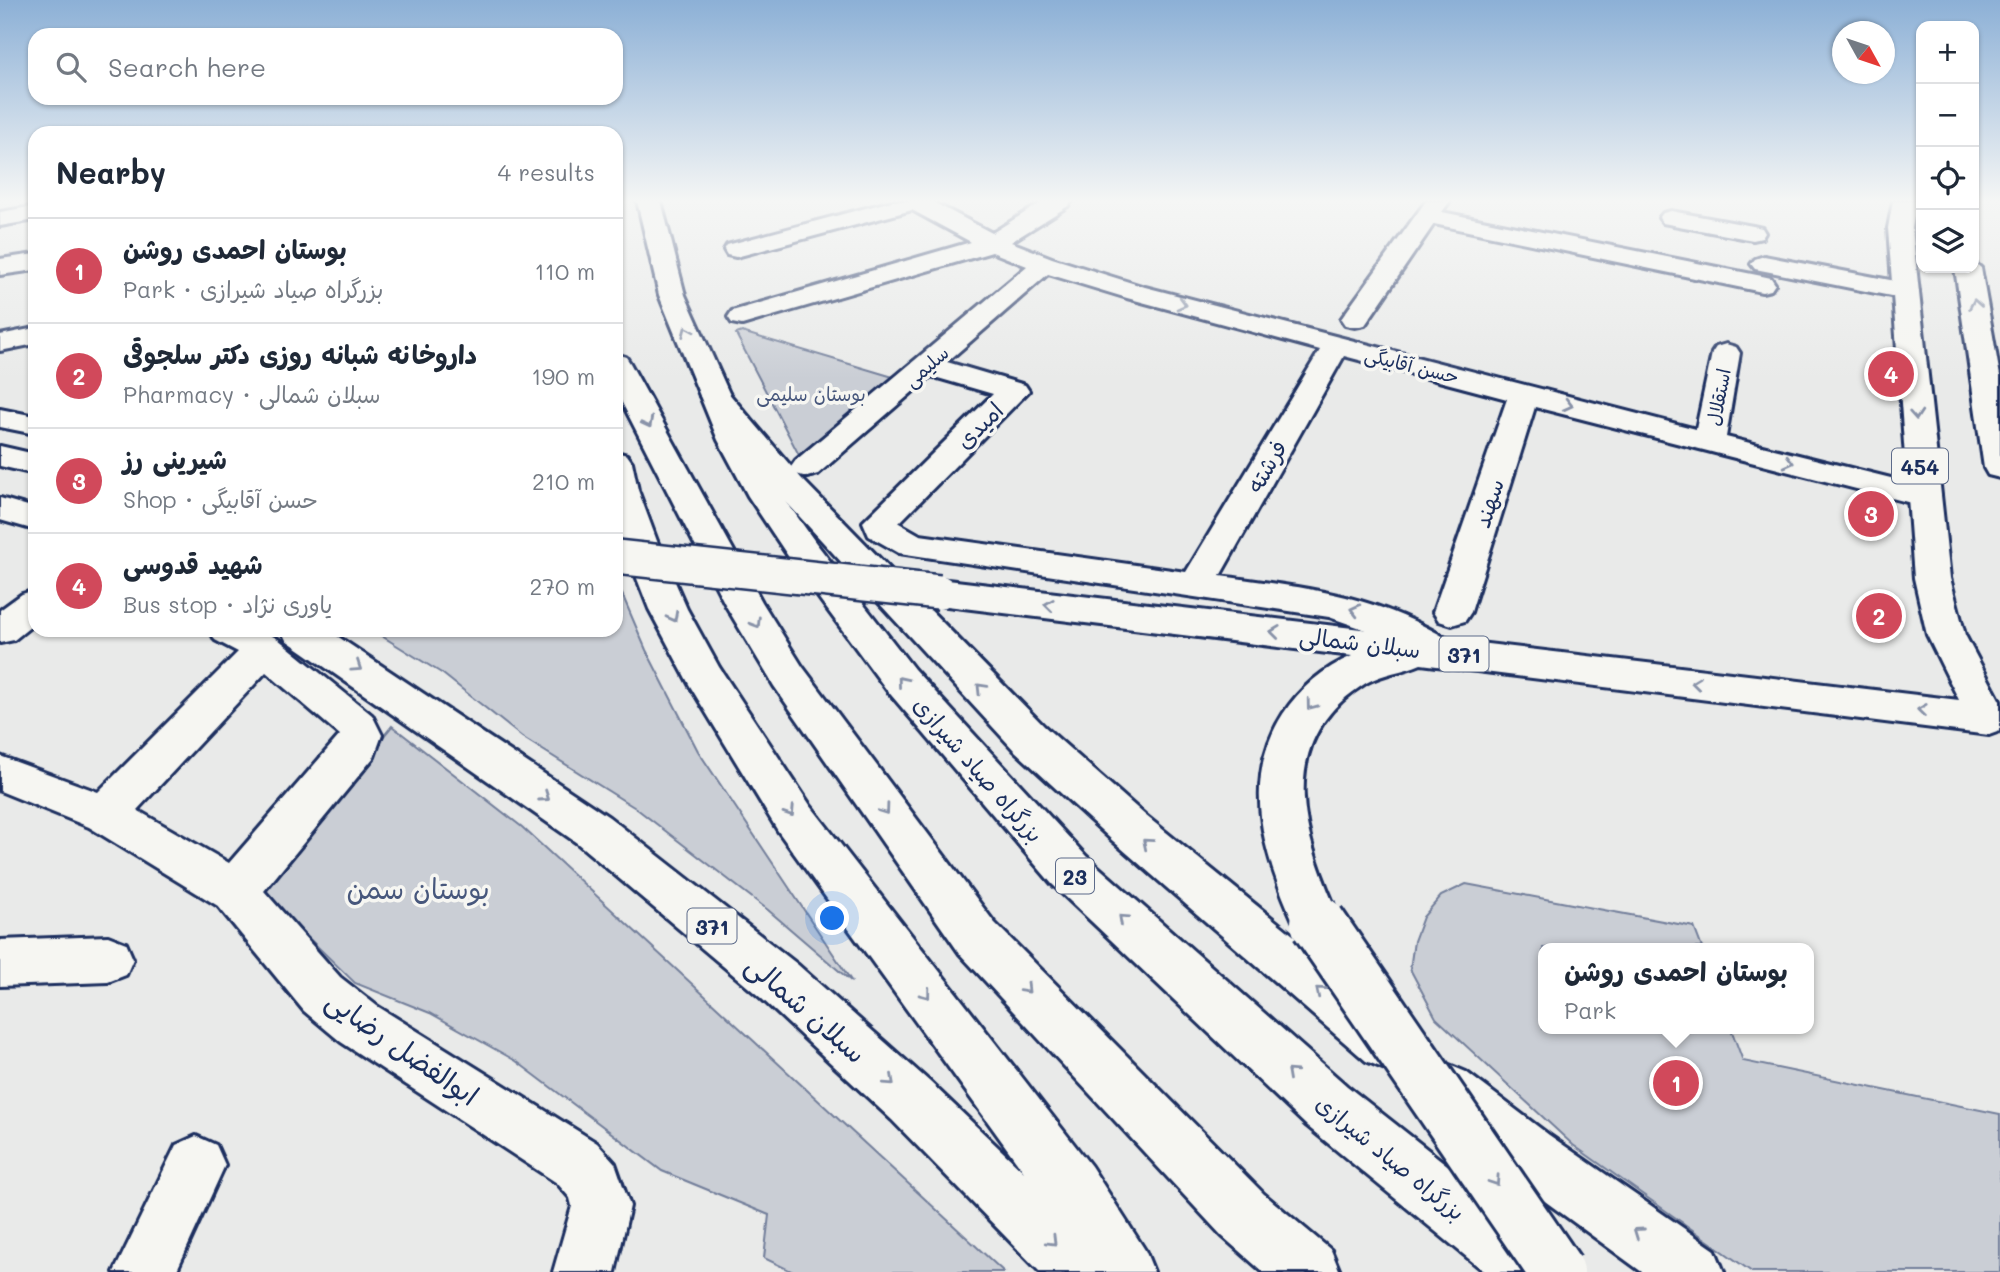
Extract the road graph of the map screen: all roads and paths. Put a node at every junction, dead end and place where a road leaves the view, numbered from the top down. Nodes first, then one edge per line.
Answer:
1 (664, 260) edge
2 (936, 260) edge
3 (1035, 260) edge
4 (1397, 260) edge
5 (1610, 260) edge
6 (1903, 260) edge
7 (28, 262) edge
8 (1657, 263) joint
9 (1044, 264) junction
10 (0, 267) edge
11 (1969, 273) edge
12 (1906, 291) junction
13 (742, 317) dead end
14 (1355, 319) dead end
15 (28, 337) edge
16 (0, 343) edge
17 (1336, 346) junction
18 (1726, 353) dead end
19 (927, 365) junction
20 (623, 376) edge
21 (713, 394) junction
22 (1524, 394) junction
23 (0, 418) edge
24 (28, 424) edge
25 (1709, 442) junction
26 (0, 456) edge
27 (28, 462) edge
28 (807, 467) dead end
29 (2000, 468) edge
30 (623, 496) edge
31 (1923, 496) junction
32 (623, 557) edge
33 (1196, 586) junction
34 (28, 608) edge
35 (1452, 612) dead end
36 (0, 630) edge
37 (263, 637) edge
38 (265, 637) edge
39 (266, 637) edge
40 (1437, 651) junction
41 (1989, 719) joint
42 (0, 773) edge
43 (105, 814) junction
44 (235, 891) junction
45 (108, 959) dead end
46 (0, 962) edge
47 (196, 1165) dead end
48 (145, 1272) edge
49 (584, 1272) edge
50 (1083, 1272) edge
51 (1123, 1272) edge
52 (1309, 1272) edge
53 (1533, 1272) edge
54 (1557, 1272) edge
55 (1693, 1272) edge

21 -> 1 main road, بزرگراه صیاد شیرازی / 23
2 - 13 main road
3 - 9 main road, حسن آقابیگی
4 - 14 main road
5 - 8 main road
6 - 12 main road, 454
7 - 10 main road
8 - 12 main road
9 -> 17 main road, حسن آقابیگی
9 - 19 main road, سلیمی
29 -> 11 main road
12 -> 31 main road, 454
15 - 16 main road
17 - 22 main road, حسن آقابیگی
17 - 33 main road, فرشته
18 - 25 main road, استقلال
19 - 28 main road, سلیمی
19 - 33 main road, امیدی
20 -> 52 main road
53 -> 21 main road, بزرگراه صیاد شیرازی / 23
55 -> 21 main road
22 -> 25 main road, حسن آقابیگی
22 - 35 main road, سهند
23 - 24 main road
25 -> 31 main road, حسن آقابیگی
26 - 27 main road
30 -> 51 main road
31 - 41 main road, 454
40 -> 32 main road, سبلان شمالی / 371, bridge
40 -> 33 main road
34 - 36 main road
37 - 43 main road
38 - 44 main road
39 -> 50 main road, سبلان شمالی / 371
41 -> 40 main road, سبلان شمالی / 371
40 -> 54 main road, bridge
42 - 43 main road, ابوالفضل رضایی
43 - 44 main road, ابوالفضل رضایی
44 - 49 main road, ابوالفضل رضایی
45 - 46 main road
47 - 48 main road

